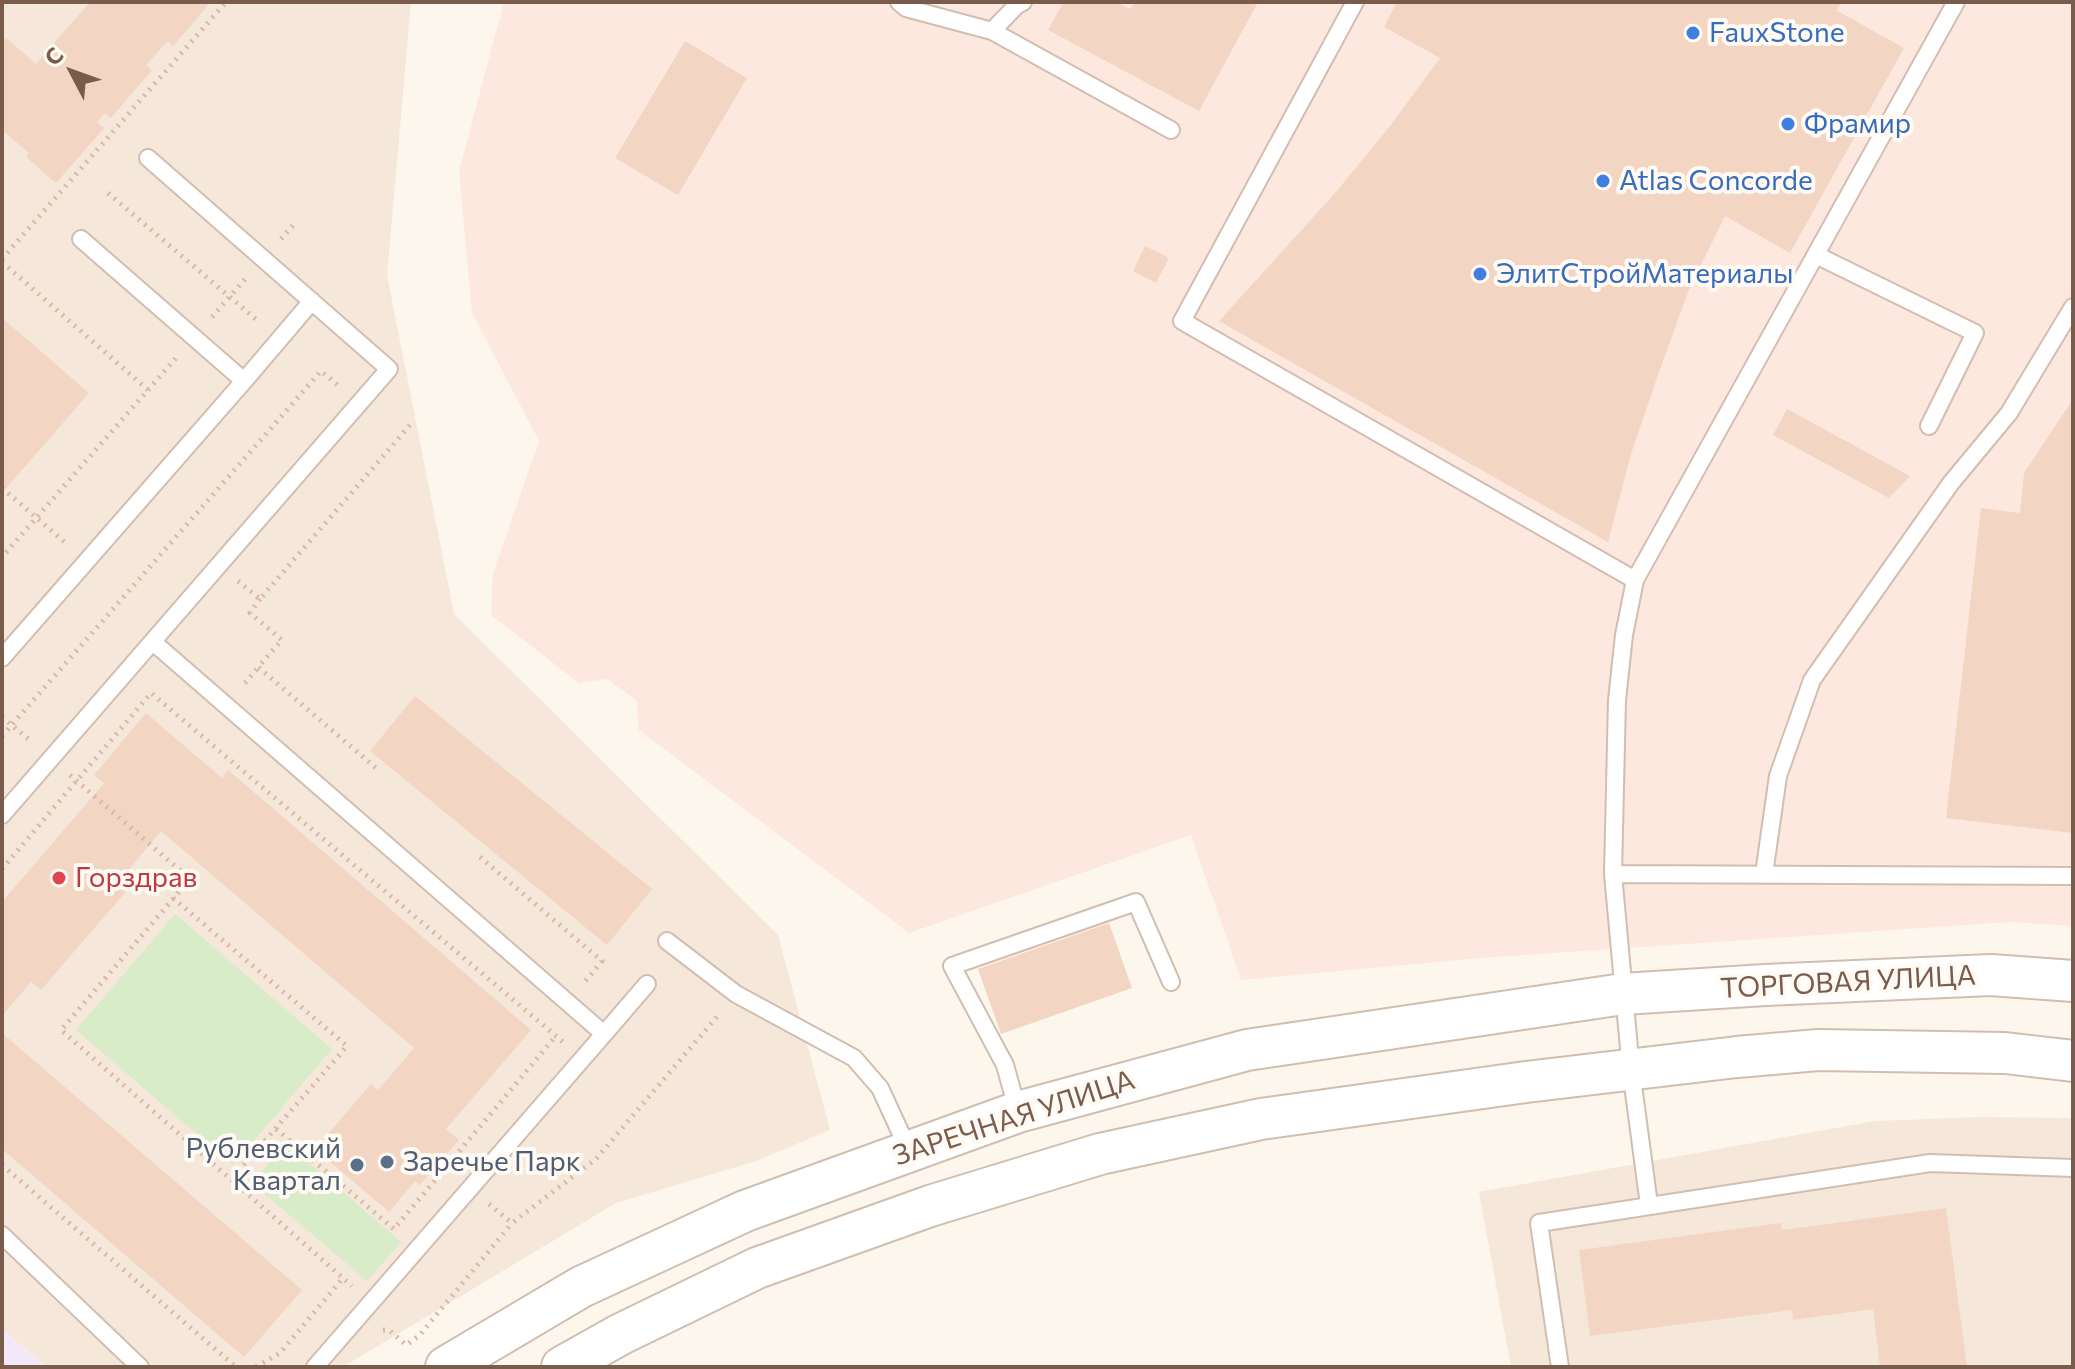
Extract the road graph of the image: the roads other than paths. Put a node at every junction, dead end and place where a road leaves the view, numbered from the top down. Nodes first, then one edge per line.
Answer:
1 (899, 2) edge
2 (1023, 2) edge
3 (1355, 2) edge
4 (1956, 2) edge
5 (992, 31) junction
6 (1171, 130) dead end
7 (148, 158) dead end
8 (81, 239) dead end
9 (1816, 255) junction
10 (312, 301) junction
11 (2073, 307) edge
12 (244, 381) junction
13 (1929, 426) dead end
14 (1635, 580) junction
15 (153, 642) junction
16 (2, 658) edge
17 (2, 815) edge
18 (1613, 874) junction
19 (1764, 874) junction
20 (2073, 876) edge
21 (667, 941) dead end
22 (2073, 981) edge
23 (1171, 982) dead end
24 (647, 984) dead end
25 (1623, 994) junction
26 (604, 1034) junction
27 (2073, 1061) edge
28 (1631, 1070) junction
29 (1018, 1112) junction
30 (909, 1151) junction
31 (2073, 1168) edge
32 (1649, 1205) junction
33 (2, 1235) edge
34 (140, 1367) edge
35 (315, 1367) edge
36 (446, 1367) edge
37 (562, 1367) edge
38 (1560, 1367) edge

1 - 5 lane
2 - 5 lane
3 - 14 lane
4 - 9 lane
5 - 6 lane
7 - 10 lane
8 - 12 lane
9 - 13 lane
9 - 14 lane
10 - 12 lane
10 - 15 lane
11 - 19 lane
12 - 16 lane
14 - 18 lane
15 - 17 lane
15 - 26 lane
18 - 19 lane
18 - 25 lane
19 - 20 lane
21 - 30 lane
22 - 25 street, ТОРГОВАЯ УЛИЦА
23 - 29 lane
24 - 26 lane
25 - 28 lane
25 - 29 street, ЗАРЕЧНАЯ УЛИЦА
26 - 35 lane
27 - 28 street
28 - 32 lane
28 - 37 street, ЗАРЕЧНАЯ УЛИЦА
29 - 30 street, ЗАРЕЧНАЯ УЛИЦА
30 - 36 street, ЗАРЕЧНАЯ УЛИЦА
31 - 32 lane
32 - 38 lane
33 - 34 lane

